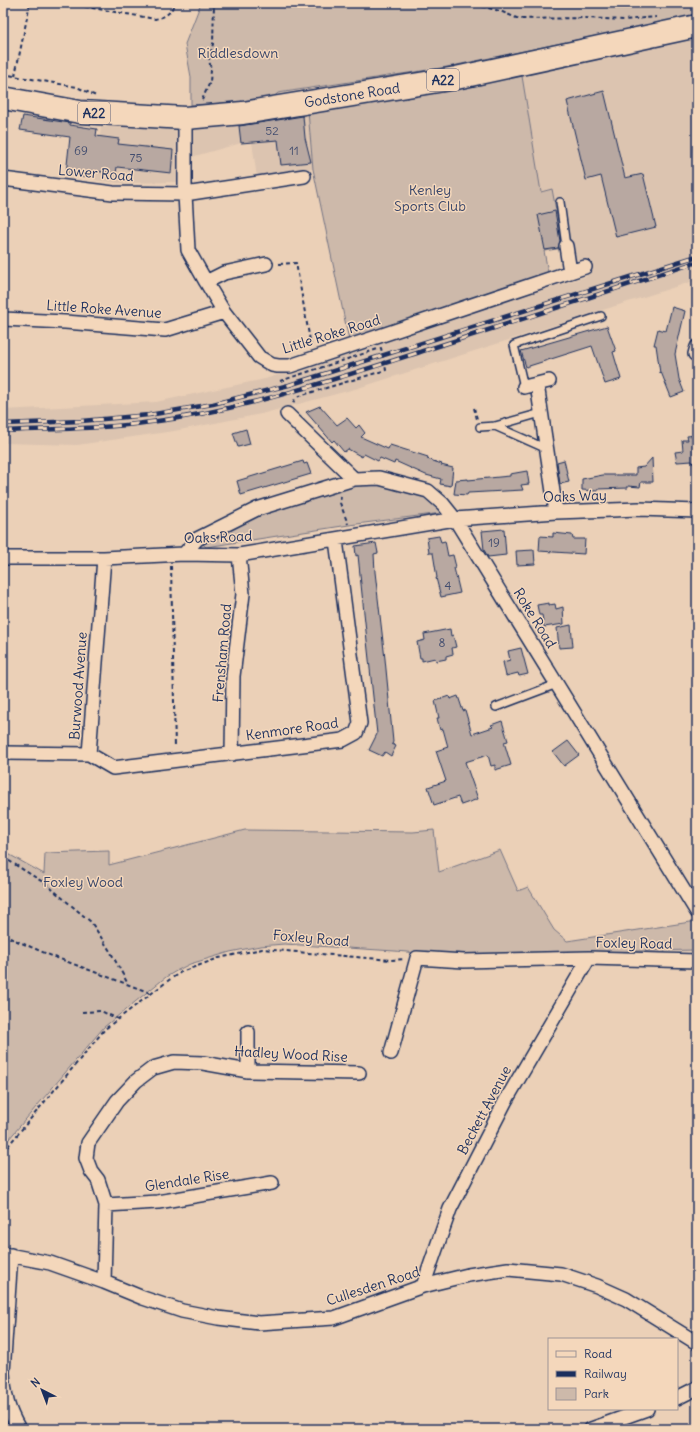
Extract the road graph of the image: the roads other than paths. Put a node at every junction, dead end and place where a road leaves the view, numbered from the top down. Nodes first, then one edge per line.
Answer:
1 (697, 26) edge
2 (3, 98) edge
3 (189, 117) junction
4 (304, 176) dead end
5 (3, 179) edge
6 (185, 194) junction
7 (560, 202) dead end
8 (566, 246) joint
9 (266, 264) road end
10 (585, 267) dead end
11 (570, 272) junction
12 (206, 282) junction
13 (224, 312) junction
14 (601, 316) dead end
15 (3, 319) edge
16 (537, 384) joint
17 (541, 413) junction
18 (287, 414) dead end
19 (495, 426) junction
20 (480, 428) dead end
21 (547, 449) junction
22 (354, 479) junction
23 (697, 511) edge
24 (556, 512) junction
25 (455, 519) junction
26 (336, 540) junction
27 (184, 554) junction
28 (239, 555) junction
29 (3, 558) edge
30 (104, 558) junction
31 (557, 684) junction
32 (496, 707) dead end
33 (3, 753) edge
34 (89, 754) junction
35 (232, 754) junction
36 (697, 912) edge
37 (589, 958) junction
38 (697, 961) edge
39 (248, 1032) dead end
40 (391, 1053) dead end
41 (248, 1071) junction
42 (359, 1073) dead end
43 (272, 1182) dead end
44 (106, 1205) junction
45 (7, 1255) edge
46 (104, 1282) junction
47 (423, 1286) junction
48 (697, 1343) edge
49 (3, 1373) edge
50 (697, 1388) edge
51 (678, 1398) edge
52 (643, 1410) edge
53 (19, 1429) edge
54 (591, 1429) edge

1 - 3 highway, Godstone Road / A22
2 - 3 highway, Godstone Road / A22
3 - 6 street, Little Roke Road
4 - 6 street, Lower Road
5 - 6 street, Lower Road
6 - 12 street, Little Roke Road
7 - 8 lane
8 - 11 street
9 - 12 street
10 - 11 street, Little Roke Road
11 - 13 street, Little Roke Road
12 - 13 street, Little Roke Road
13 - 15 street, Little Roke Avenue
14 - 16 lane
16 - 17 street
17 - 19 lane
17 - 21 street
18 - 22 street
19 - 20 lane
19 - 21 lane
21 - 24 street
22 - 25 street, Roke Road
22 - 27 street, Roke Road
23 - 24 street, Oaks Way
24 - 25 street, Oaks Way
25 - 26 street, Oaks Road
25 - 31 street, Roke Road
26 - 28 street, Oaks Road
26 - 35 street, Kenmore Road
27 - 28 street, Oaks Road
27 - 30 street, Oaks Road
28 - 35 street, Frensham Road
29 - 30 street, Oaks Road
30 - 34 street, Burwood Avenue
31 - 32 lane
31 - 36 street, Roke Road
33 - 34 street, Burwood Avenue
34 - 35 street, Kenmore Road
37 - 38 street, Foxley Road
37 - 40 street, Foxley Road
37 - 47 street, Beckett Avenue
39 - 41 street
41 - 42 street, Hadley Wood Rise
41 - 44 street, Hadley Wood Rise
43 - 44 street, Glendale Rise
44 - 46 street, Hadley Wood Rise
45 - 46 street, Cullesden Road
45 - 49 street
46 - 47 street, Cullesden Road
47 - 48 street, Cullesden Road
49 - 53 street
50 - 51 street
52 - 54 street

